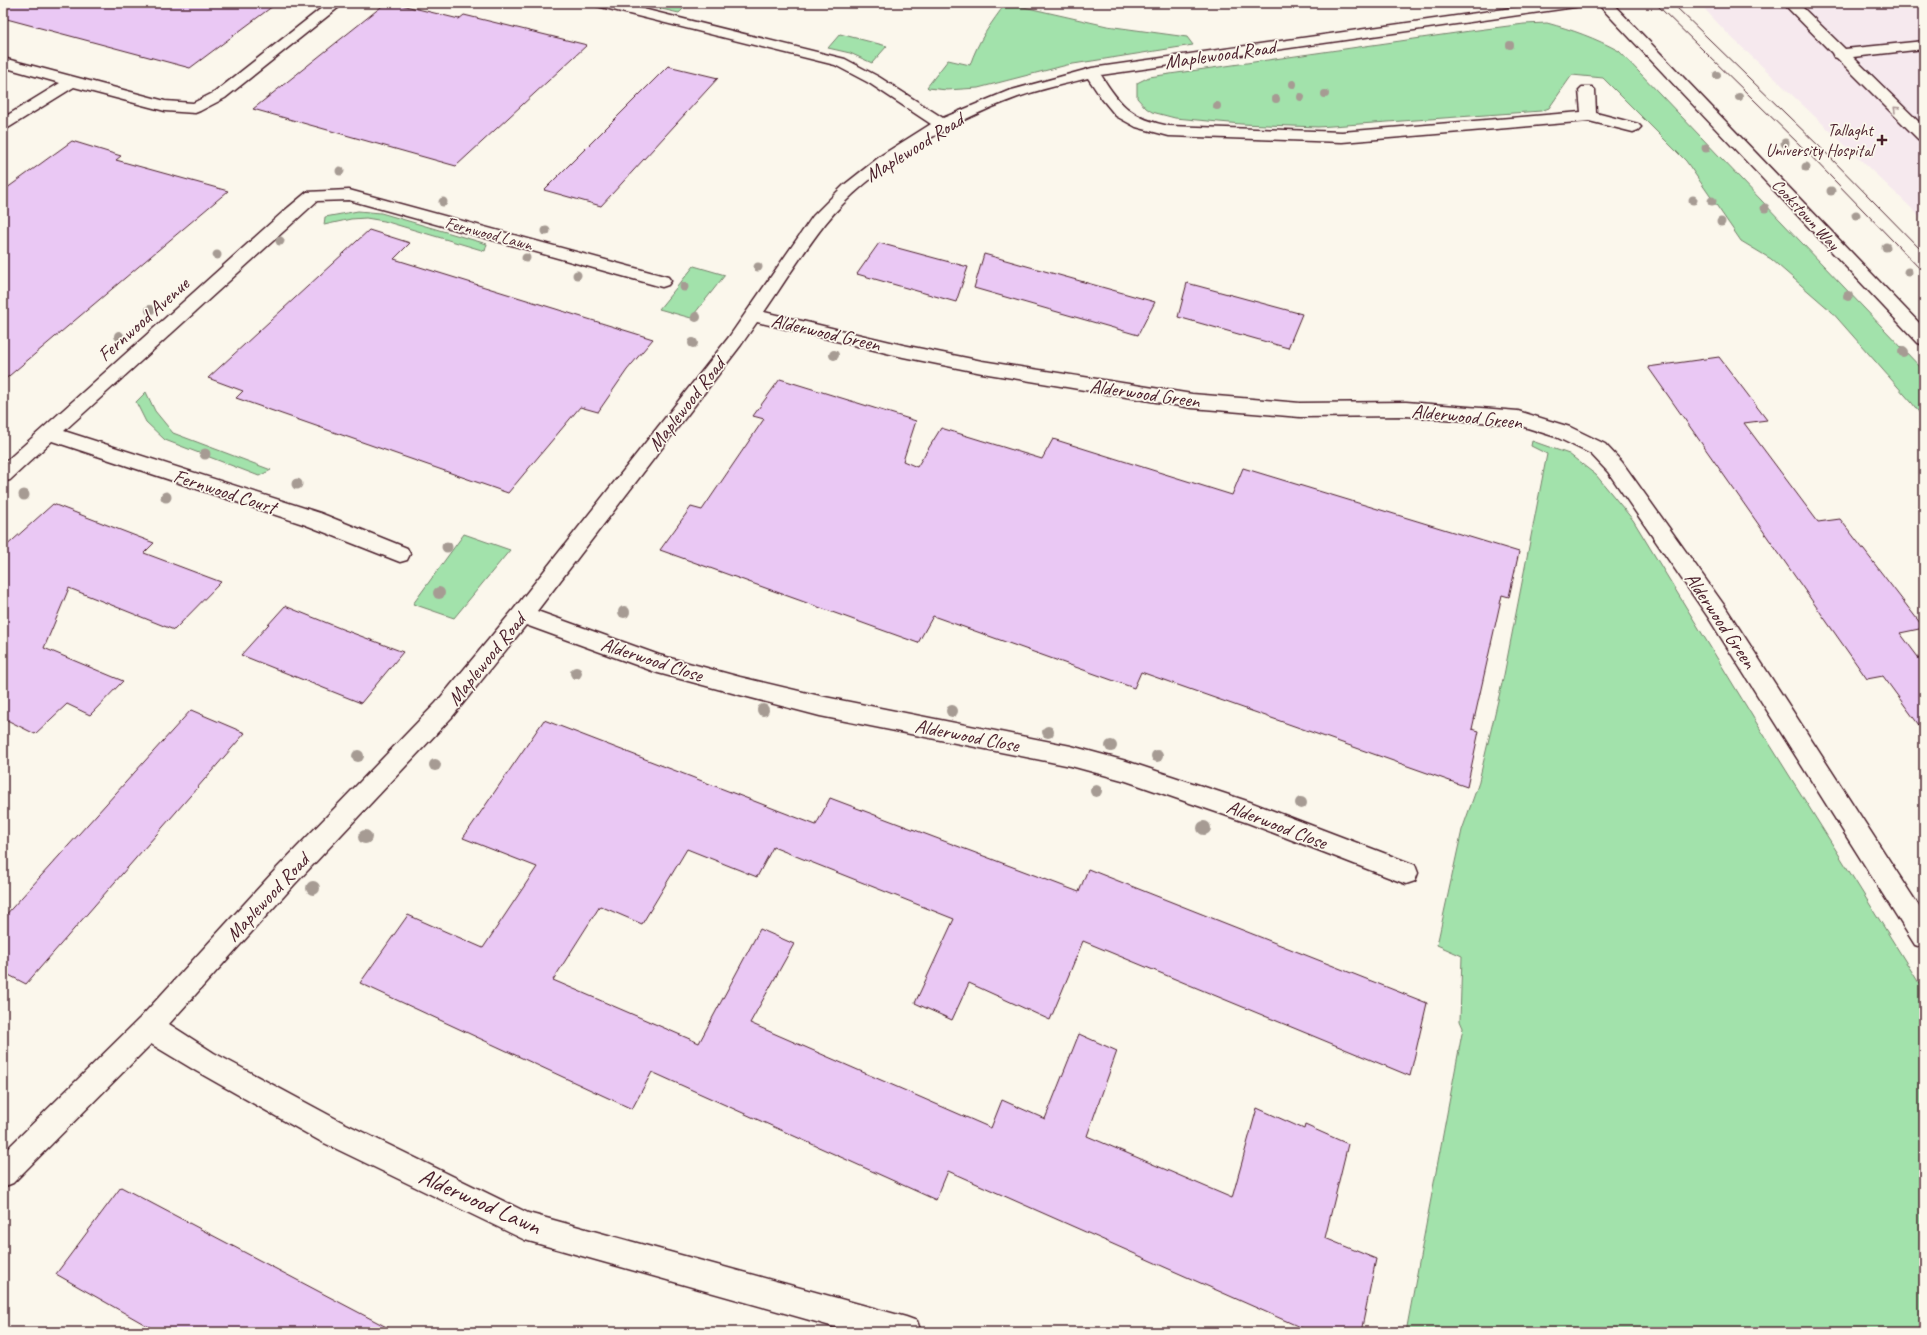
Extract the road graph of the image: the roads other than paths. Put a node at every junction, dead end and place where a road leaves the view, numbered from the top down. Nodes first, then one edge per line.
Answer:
1 (337, 3) edge
2 (602, 3) edge
3 (1575, 3) edge
4 (1604, 3) edge
5 (1790, 3) edge
6 (1918, 45) edge
7 (1839, 54) junction
8 (1924, 57) edge
9 (3, 62) edge
10 (1092, 72) junction
11 (72, 82) junction
12 (1587, 90) dead end
13 (1589, 116) junction
14 (942, 124) junction
15 (3, 125) edge
16 (1633, 126) dead end
17 (1924, 136) edge
18 (313, 196) joint
19 (662, 281) dead end
20 (752, 314) junction
21 (1924, 339) edge
22 (49, 433) junction
23 (3, 475) edge
24 (400, 554) dead end
25 (522, 615) junction
26 (1406, 873) dead end
27 (1924, 936) edge
28 (149, 1027) junction
29 (3, 1173) edge
30 (906, 1332) edge

1 - 11 street
2 - 14 street
3 - 10 street, Maplewood Road
4 - 21 street, Cookstown Way
5 - 7 street
6 - 7 street
6 - 8 street
17 -> 7 street
9 - 11 street
10 - 13 street
10 - 14 street, Maplewood Road
11 - 15 street
12 - 13 street
13 - 16 street
14 - 20 street, Maplewood Road
18 - 19 street, Fernwood Lawn
18 - 22 street, Fernwood Avenue
20 - 25 street, Maplewood Road
20 - 27 street, Alderwood Green
22 - 23 street, Fernwood Avenue
22 - 24 street, Fernwood Court
25 - 26 street, Alderwood Close
25 - 28 street, Maplewood Road
28 - 29 street, Maplewood Road
28 - 30 street, Alderwood Lawn

